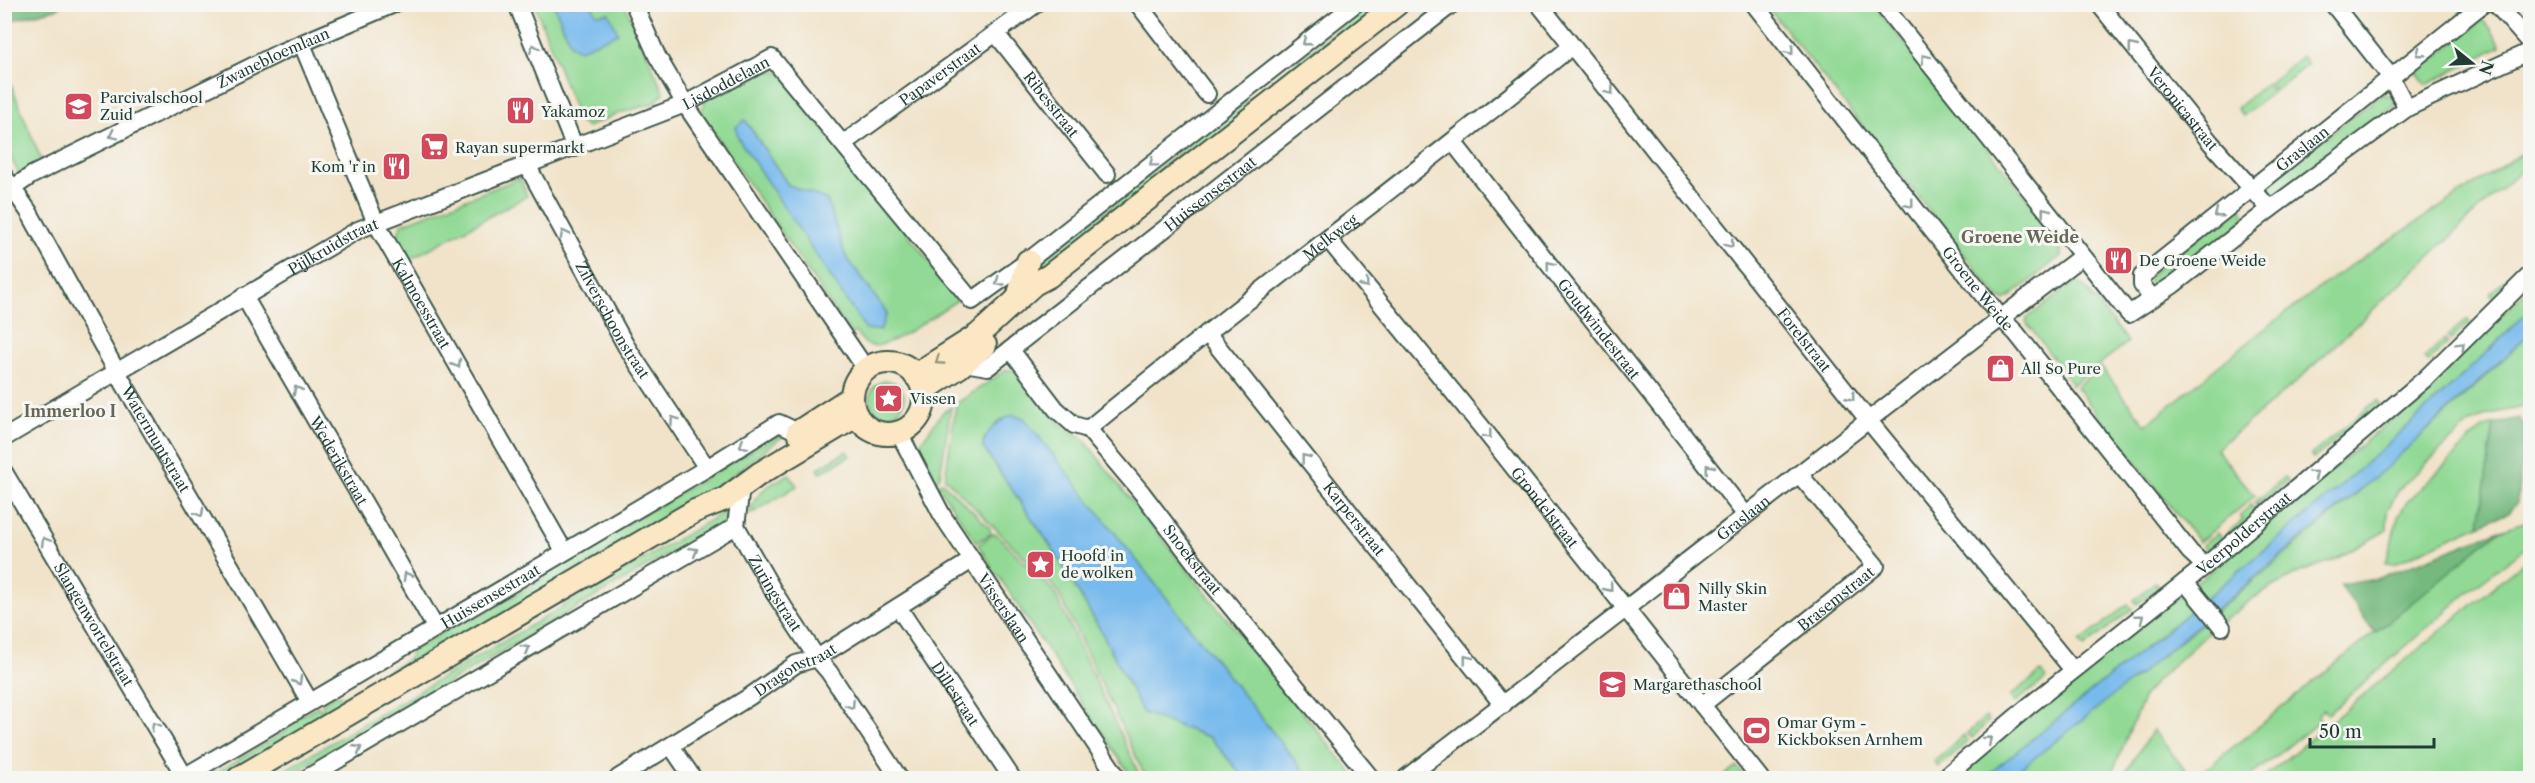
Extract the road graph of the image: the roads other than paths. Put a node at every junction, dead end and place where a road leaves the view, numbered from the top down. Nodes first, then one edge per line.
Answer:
1 (517, 4) edge
2 (634, 4) edge
3 (1036, 4) edge
4 (1138, 4) edge
5 (1397, 4) edge
6 (1452, 4) edge
7 (1539, 4) edge
8 (1754, 4) edge
9 (1882, 4) edge
10 (2099, 4) edge
11 (2333, 4) edge
12 (2482, 4) edge
13 (2496, 4) edge
14 (1353, 5) edge
15 (385, 6) edge
16 (997, 35) junction
17 (2530, 43) edge
18 (302, 44) junction
19 (1572, 46) junction
20 (2530, 51) edge
21 (2390, 76) junction
22 (1207, 94) dead end
23 (685, 104) junction
24 (2407, 108) junction
25 (1453, 142) junction
26 (844, 143) junction
27 (575, 148) junction
28 (527, 165) junction
29 (1107, 174) dead end
30 (7, 187) edge
31 (2250, 189) junction
32 (2270, 208) junction
33 (376, 223) junction
34 (1328, 239) junction
35 (2081, 257) junction
36 (1028, 261) junction
37 (2530, 275) edge
38 (1049, 276) junction
39 (244, 296) junction
40 (1018, 298) junction
41 (2152, 298) junction
42 (2001, 318) junction
43 (1207, 333) junction
44 (1011, 350) junction
45 (964, 363) junction
46 (866, 369) junction
47 (117, 372) junction
48 (919, 383) junction
49 (854, 407) junction
50 (1869, 421) junction
51 (1088, 429) junction
52 (798, 432) junction
53 (899, 433) junction
54 (4, 438) edge
55 (707, 468) junction
56 (4, 472) edge
57 (1799, 474) junction
58 (741, 487) junction
59 (695, 511) junction
60 (1745, 514) junction
61 (736, 526) junction
62 (564, 551) junction
63 (972, 560) junction
64 (2205, 566) junction
65 (2188, 586) junction
66 (898, 607) junction
67 (1625, 608) junction
68 (2219, 624) dead end
69 (435, 627) junction
70 (817, 658) junction
71 (2073, 670) junction
72 (310, 702) junction
73 (1503, 705) junction
74 (1702, 705) junction
75 (670, 746) junction
76 (184, 778) edge
77 (239, 778) edge
78 (307, 778) edge
79 (618, 778) edge
80 (693, 778) edge
81 (900, 778) edge
82 (1012, 778) edge
83 (1118, 778) edge
84 (1371, 778) edge
85 (1406, 778) edge
86 (1760, 778) edge
87 (1944, 778) edge

27 -> 1 street
2 - 23 street
3 - 16 street, Papaverstraat
4 - 22 street
5 - 38 street
6 - 44 street, Huissensestraat
7 - 19 street, Forelstraat
8 -> 42 street, Groene Weide
35 -> 9 street
31 -> 10 street, Veronicastraat
11 - 21 street
12 -> 21 street, Graslaan
13 - 17 street
14 -> 36 street
15 - 18 street, Zwanebloemlaan
16 - 26 street, Papaverstraat
16 - 29 street, Ribesstraat
18 -> 30 street, Zwanebloemlaan
18 - 33 street, Kalmoesstraat
19 - 25 street, Melkweg
19 -> 50 street, Forelstraat
20 - 24 street, Graslaan
21 - 24 street
21 - 31 street, Graslaan
23 - 26 street, Lisdoddelaan
23 - 27 street, Pijlkruidstraat
23 - 46 street, Lisdoddelaan
24 - 32 street, Graslaan
25 - 34 street, Melkweg
60 -> 25 street, Goudwindestraat
36 -> 26 street, Lisdoddelaan
27 - 28 street, Pijlkruidstraat
28 - 33 street, Pijlkruidstraat
55 -> 28 street, Zilverschoonstraat
30 - 47 street, Watermuntstraat
31 - 32 street, Veronicastraat
31 -> 41 street, Graslaan
32 - 41 street, Graslaan
33 - 39 street, Pijlkruidstraat
33 -> 62 street, Kalmoesstraat
34 - 43 street, Melkweg
34 -> 67 street, Grondelstraat
35 - 41 street, Graslaan
35 - 42 street, Graslaan
36 - 40 street
64 -> 37 street, Veerpolderstraat
38 - 40 street
38 - 45 street
39 - 47 street, Pijlkruidstraat
69 -> 39 street, Wederikstraat
40 -> 48 street
42 - 50 street, Graslaan
42 - 64 street, Groene Weide
43 - 51 street, Melkweg
73 -> 43 street, Karperstraat
44 - 45 street, Huissensestraat
44 - 51 street, Snoekstraat
45 - 48 street
46 - 48 street
46 - 49 street
47 - 54 street, Pijlkruidstraat
47 -> 72 street, Watermuntstraat
48 - 53 street
49 - 52 street, Huissensestraat
49 - 53 street
49 - 58 street, Huissensestraat
50 - 57 street, Graslaan
50 - 71 street, Forelstraat
51 - 84 street, Snoekstraat
52 -> 55 street, Huissensestraat
52 - 59 street, Huissensestraat
53 - 63 street, Visserslaan
55 - 62 street, Huissensestraat
76 -> 56 street, Slangenwortelstraat
57 - 60 street, Graslaan
57 - 74 street, Brasemstraat
58 - 59 street, Huissensestraat
58 - 61 street
59 - 77 street, Huissensestraat
60 - 67 street, Graslaan
61 - 70 street, Zuringstraat
78 -> 61 street
62 - 69 street, Huissensestraat
63 - 66 street, Dragonstraat
63 - 83 street, Visserslaan
64 - 65 street, Veerpolderstraat
65 - 68 street
71 -> 65 street, Veerpolderstraat
66 - 70 street, Dragonstraat
66 - 82 street, Dillestraat
67 - 73 street, Graslaan
67 - 74 street, Grondelstraat
69 - 72 street, Huissensestraat
70 - 75 street, Dragonstraat
70 -> 81 street, Zuringstraat
87 -> 71 street, Veerpolderstraat
72 - 76 street, Huissensestraat
73 - 85 street, Graslaan
74 - 86 street, Grondelstraat
75 - 79 street, Dragonstraat
75 - 80 street

